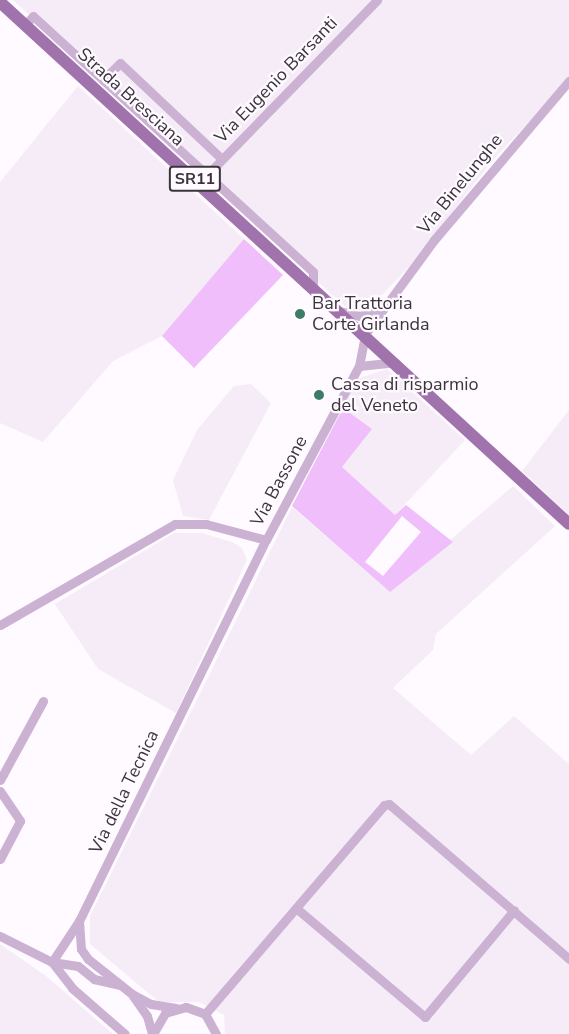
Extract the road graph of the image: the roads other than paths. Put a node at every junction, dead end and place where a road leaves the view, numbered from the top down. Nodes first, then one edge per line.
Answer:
1 (377, 0) edge
2 (0, 2) edge
3 (26, 25) junction
4 (103, 81) junction
5 (569, 81) edge
6 (222, 159) junction
7 (203, 179) junction
8 (340, 311) junction
9 (381, 311) junction
10 (365, 333) junction
11 (395, 362) junction
12 (359, 366) junction
13 (569, 524) edge
14 (266, 540) junction
15 (0, 625) edge
16 (43, 701) dead end
17 (0, 780) edge
18 (0, 791) edge
19 (0, 859) edge
20 (296, 908) junction
21 (514, 910) junction
22 (79, 921) junction
23 (0, 936) edge
24 (569, 958) edge
25 (52, 963) junction
26 (120, 985) junction
27 (132, 994) junction
28 (176, 1008) junction
29 (205, 1014) junction
30 (125, 1034) edge
31 (153, 1034) edge
32 (216, 1034) edge

1 - 6 street, Via Eugenio Barsanti
2 - 3 main road, Strada Bresciana / SR11
3 - 4 street, Strada Bresciana
3 - 7 main road, Strada Bresciana / SR11
4 - 6 street, Strada Bresciana
4 - 7 street, Strada Bresciana
5 - 9 street, Via Binelunghe
6 - 7 street, Via Eugenio Barsanti
7 - 8 main road, Strada Bresciana / SR11
8 - 9 street
8 - 10 main road, Strada Bresciana / SR11
9 - 10 street, Via Binelunghe
10 - 11 main road, Strada Bresciana / SR11
10 - 12 street, Via Bassone
11 - 12 street
11 - 13 main road, Strada Bresciana / SR11
12 - 14 street, Via Bassone
14 - 15 street, Via Bassone
14 - 22 street, Via della Tecnica
16 - 17 street
18 - 19 street
20 - 21 street
20 - 21 street
20 - 29 street
21 - 24 street
22 - 25 street, Via della Tecnica
22 - 26 street
23 - 25 street
25 - 26 street
25 - 30 street
26 - 27 street
27 - 28 street
27 - 31 street
28 - 29 street
28 - 31 street
29 - 32 street

